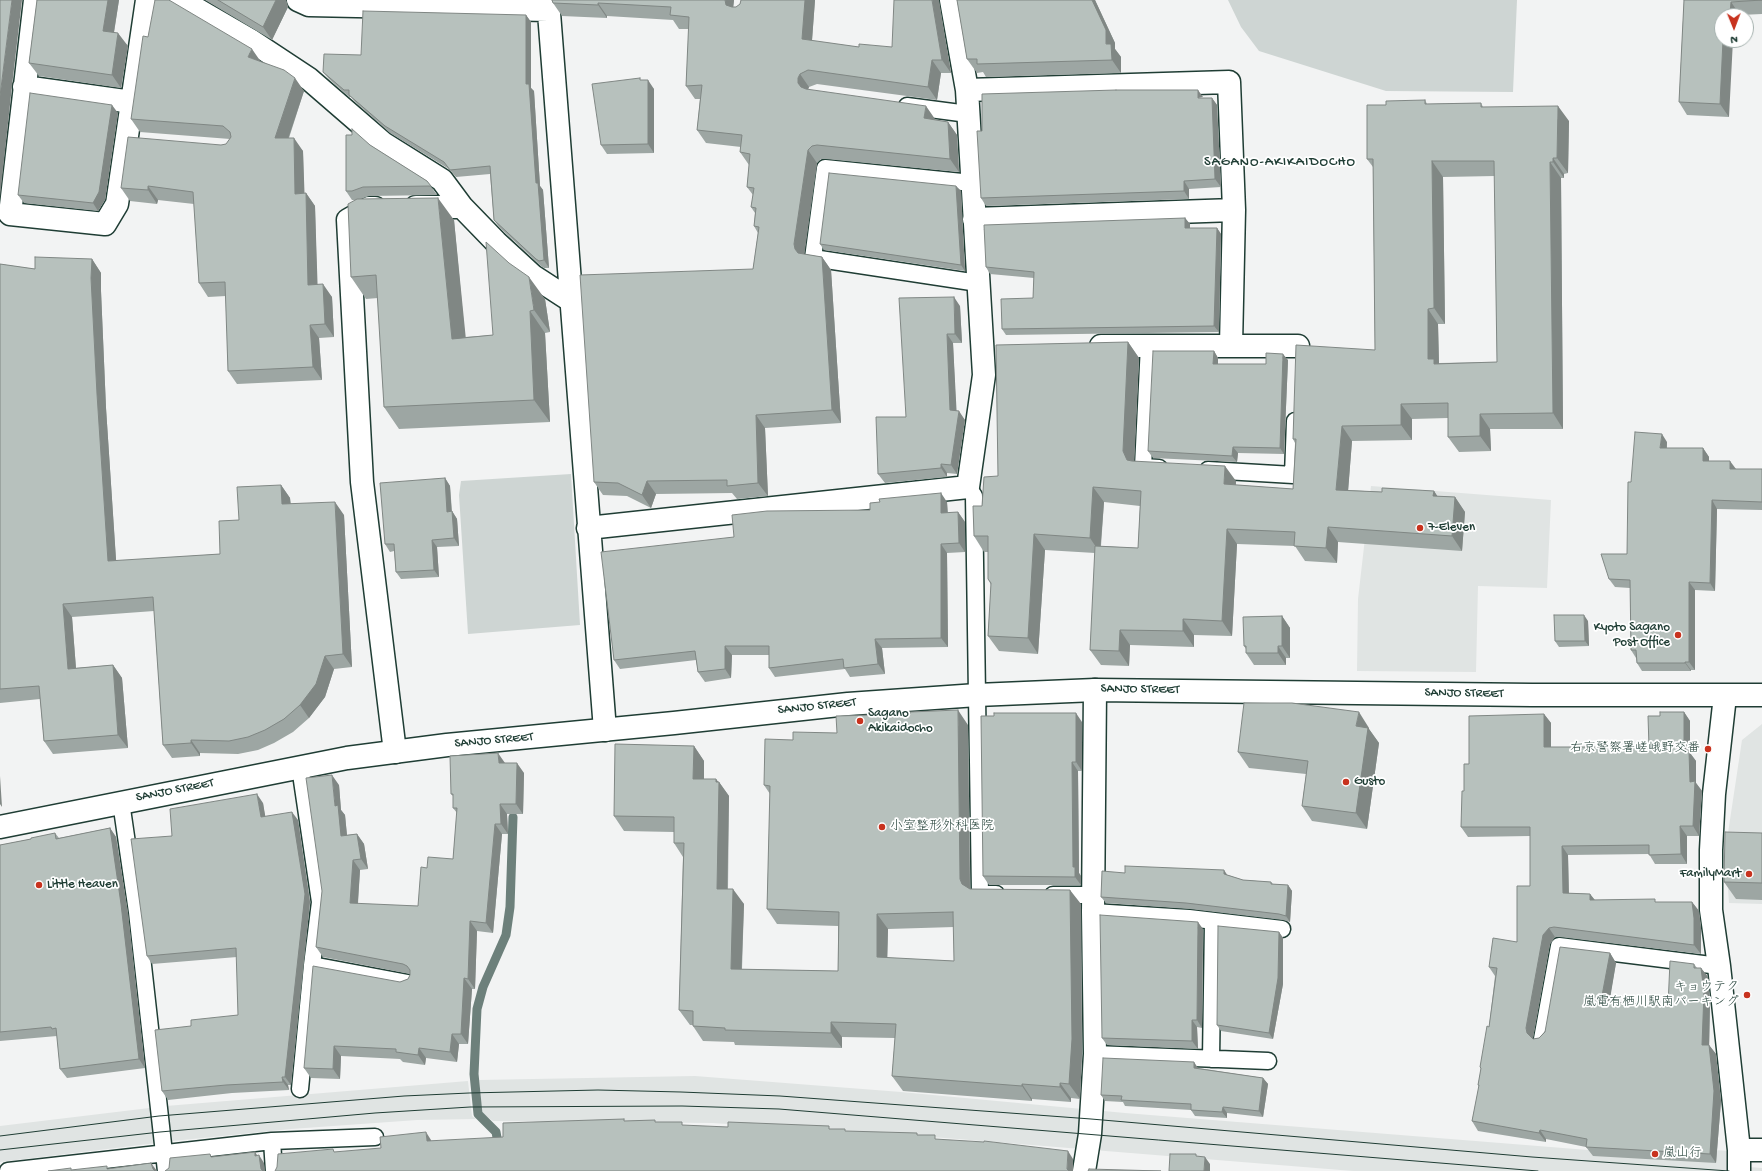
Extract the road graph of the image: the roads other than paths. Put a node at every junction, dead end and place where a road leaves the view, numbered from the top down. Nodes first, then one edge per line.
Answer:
1 (35, 0) edge
2 (147, 0) edge
3 (181, 0) edge
4 (298, 0) edge
5 (951, 0) edge
6 (548, 5) edge
7 (24, 87) junction
8 (967, 90) junction
9 (132, 102) junction
10 (892, 104) edge
11 (968, 114) junction
12 (972, 183) junction
13 (462, 207) junction
14 (1234, 210) junction
15 (974, 219) junction
16 (978, 283) junction
17 (570, 300) junction
18 (1149, 345) junction
19 (1231, 345) junction
20 (1078, 346) edge
21 (982, 348) junction
22 (1006, 348) edge
23 (1298, 353) edge
24 (1296, 406) edge
25 (968, 487) junction
26 (588, 528) junction
27 (1095, 690) junction
28 (977, 695) junction
29 (1762, 695) edge
30 (1725, 696) junction
31 (605, 730) junction
32 (395, 752) junction
33 (300, 767) junction
34 (121, 802) junction
35 (0, 827) edge
36 (1010, 894) edge
37 (1040, 895) edge
38 (1093, 904) junction
39 (1213, 921) junction
40 (1282, 929) dead end
41 (312, 965) junction
42 (1719, 966) junction
43 (408, 983) edge
44 (1542, 1039) edge
45 (1096, 1054) junction
46 (1211, 1059) junction
47 (1268, 1061) dead end
48 (300, 1088) dead end
49 (375, 1137) dead end
50 (272, 1141) junction
51 (1762, 1150) edge
52 (164, 1154) junction
53 (1739, 1161) edge
54 (8, 1171) edge
55 (166, 1171) edge
56 (274, 1171) edge
57 (1084, 1171) edge

1 - 7 street
2 - 9 street
3 - 13 street
4 - 6 street
5 - 8 street
6 - 17 street
7 - 9 street
7 - 9 street
8 - 11 street
8 - 14 street
10 - 11 lane
11 - 12 street
12 - 15 street
12 - 16 lane
13 - 17 street
13 - 32 street
14 - 15 street
14 - 19 street
15 - 16 street
16 - 21 street
17 - 26 street
18 - 19 street
18 - 20 street
18 - 24 lane
19 - 23 street
21 - 22 street
21 - 25 street
25 - 26 street
25 - 28 lane
26 - 31 street
27 - 28 street, SANJO STREET
27 - 30 street, SANJO STREET
27 - 38 street
28 - 31 street, SANJO STREET
28 - 36 lane
29 - 30 street, SANJO STREET
30 - 42 street
31 - 32 street, SANJO STREET
32 - 33 street, SANJO STREET
33 - 34 street, SANJO STREET
33 - 41 lane
34 - 35 street, SANJO STREET
34 - 52 lane
37 - 38 lane
38 - 39 lane
38 - 45 street
39 - 40 lane
39 - 46 lane
41 - 43 lane
41 - 48 lane
42 - 44 lane
42 - 53 street
45 - 46 lane
45 - 57 street
46 - 47 lane
49 - 50 lane
50 - 52 lane
50 - 56 lane
51 - 53 street
52 - 54 lane
52 - 55 lane

